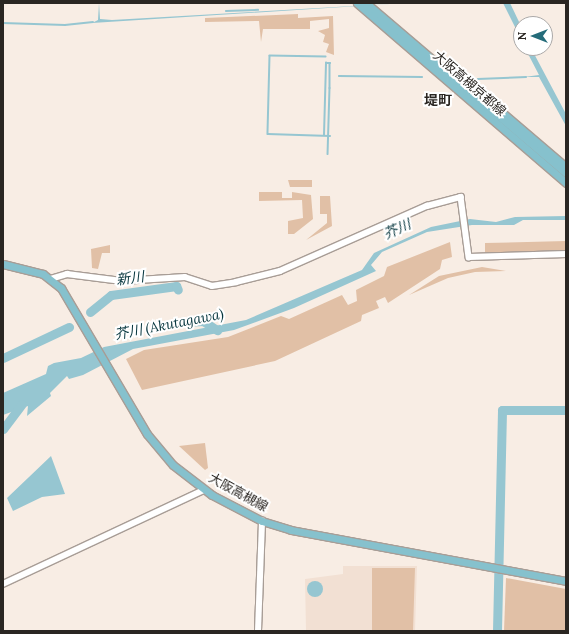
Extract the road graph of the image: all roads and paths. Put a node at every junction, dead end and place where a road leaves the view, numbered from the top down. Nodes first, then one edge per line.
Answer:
1 (357, 3) edge
2 (366, 3) edge
3 (410, 35) dead end
4 (392, 39) dead end
5 (566, 167) edge
6 (566, 173) edge
7 (566, 184) edge
8 (566, 254) edge
9 (3, 264) edge
10 (51, 279) junction
11 (204, 490) junction
12 (262, 521) junction
13 (566, 581) edge
14 (3, 584) edge
15 (258, 631) edge

1 - 7 main road, 大阪高槻京都線
2 - 6 main road, 大阪高槻京都線
3 - 5 main road
4 - 7 main road
8 - 10 street
9 - 10 main road, 大阪高槻線
10 - 11 main road, 大阪高槻線
11 - 12 main road, 大阪高槻線
11 - 14 street
12 - 13 main road, 大阪高槻線
12 - 15 street

